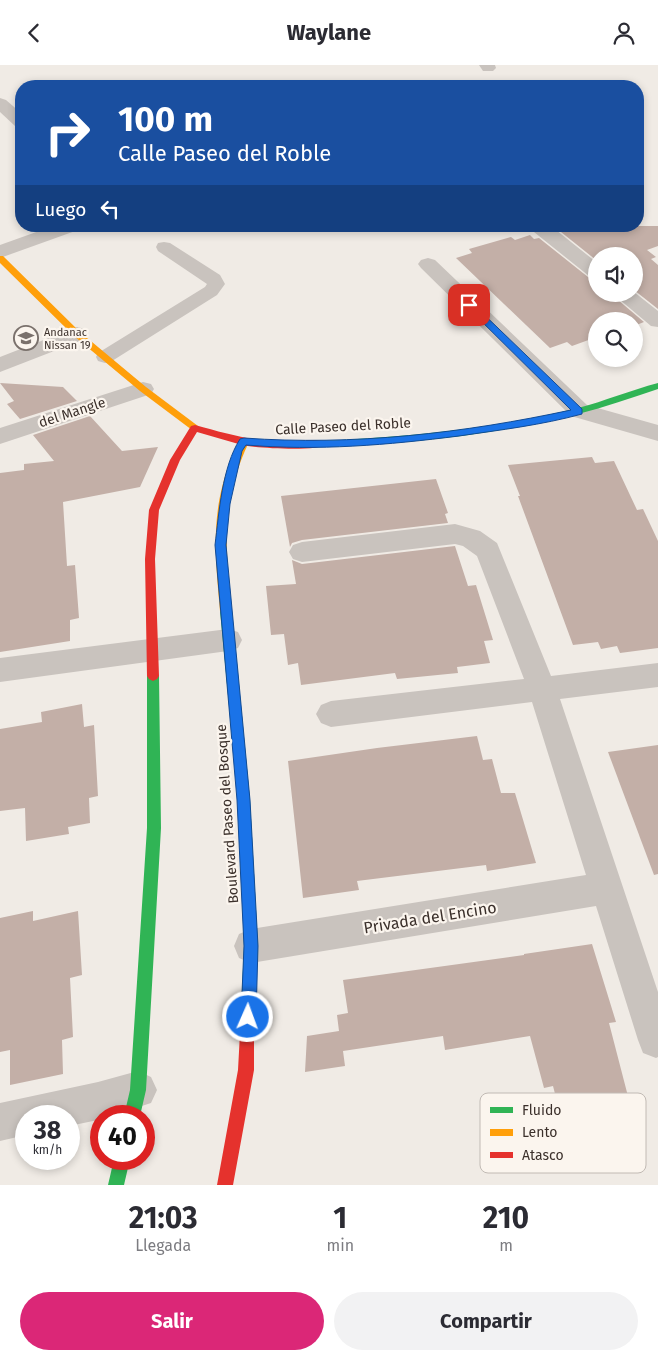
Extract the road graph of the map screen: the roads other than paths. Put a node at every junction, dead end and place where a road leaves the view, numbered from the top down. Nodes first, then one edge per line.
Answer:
1 (0, 103) edge
2 (15, 117) edge
3 (58, 232) edge
4 (545, 232) edge
5 (164, 247) dead end
6 (1, 259) edge
7 (428, 264) dead end
8 (588, 266) edge
9 (634, 302) edge
10 (658, 321) edge
11 (77, 334) junction
12 (105, 357) junction
13 (0, 365) edge
14 (658, 386) edge
15 (143, 389) junction
16 (579, 411) junction
17 (194, 428) junction
18 (658, 433) edge
19 (0, 435) edge
20 (244, 442) junction
21 (302, 552) dead end
22 (228, 640) junction
23 (153, 649) junction
24 (0, 670) edge
25 (658, 675) edge
26 (542, 689) junction
27 (331, 714) dead end
28 (608, 888) junction
29 (251, 946) junction
30 (656, 1041) dead end
31 (135, 1103) edge
32 (79, 1105) edge
33 (15, 1119) edge
34 (0, 1122) edge
35 (119, 1170) edge
36 (116, 1185) edge
37 (225, 1185) edge

1 - 2 street
3 - 6 street
4 - 8 street
5 - 12 lane
6 - 11 street, Calle Paseo del Roble
7 - 16 street
9 - 10 street
11 - 12 street, Calle Paseo del Roble
11 - 13 street
12 - 15 street, Calle Paseo del Roble
14 - 16 street, Calle Paseo del Roble
15 - 17 street, Calle Paseo del Roble
15 - 19 street, del Mangle
16 - 18 street
16 - 20 street, Calle Paseo del Roble
17 - 20 street, Calle Paseo del Roble
17 - 23 street
20 - 22 street, Boulevard Paseo del Bosque
21 - 26 street
22 - 23 street
22 - 29 street, Boulevard Paseo del Bosque
23 - 24 street
23 - 31 street
25 - 26 street
26 - 27 street
26 - 28 street
28 - 29 street, Privada del Encino
28 - 30 street
29 - 37 street, Boulevard Paseo del Bosque
31 - 32 street
33 - 34 street
35 - 36 street

